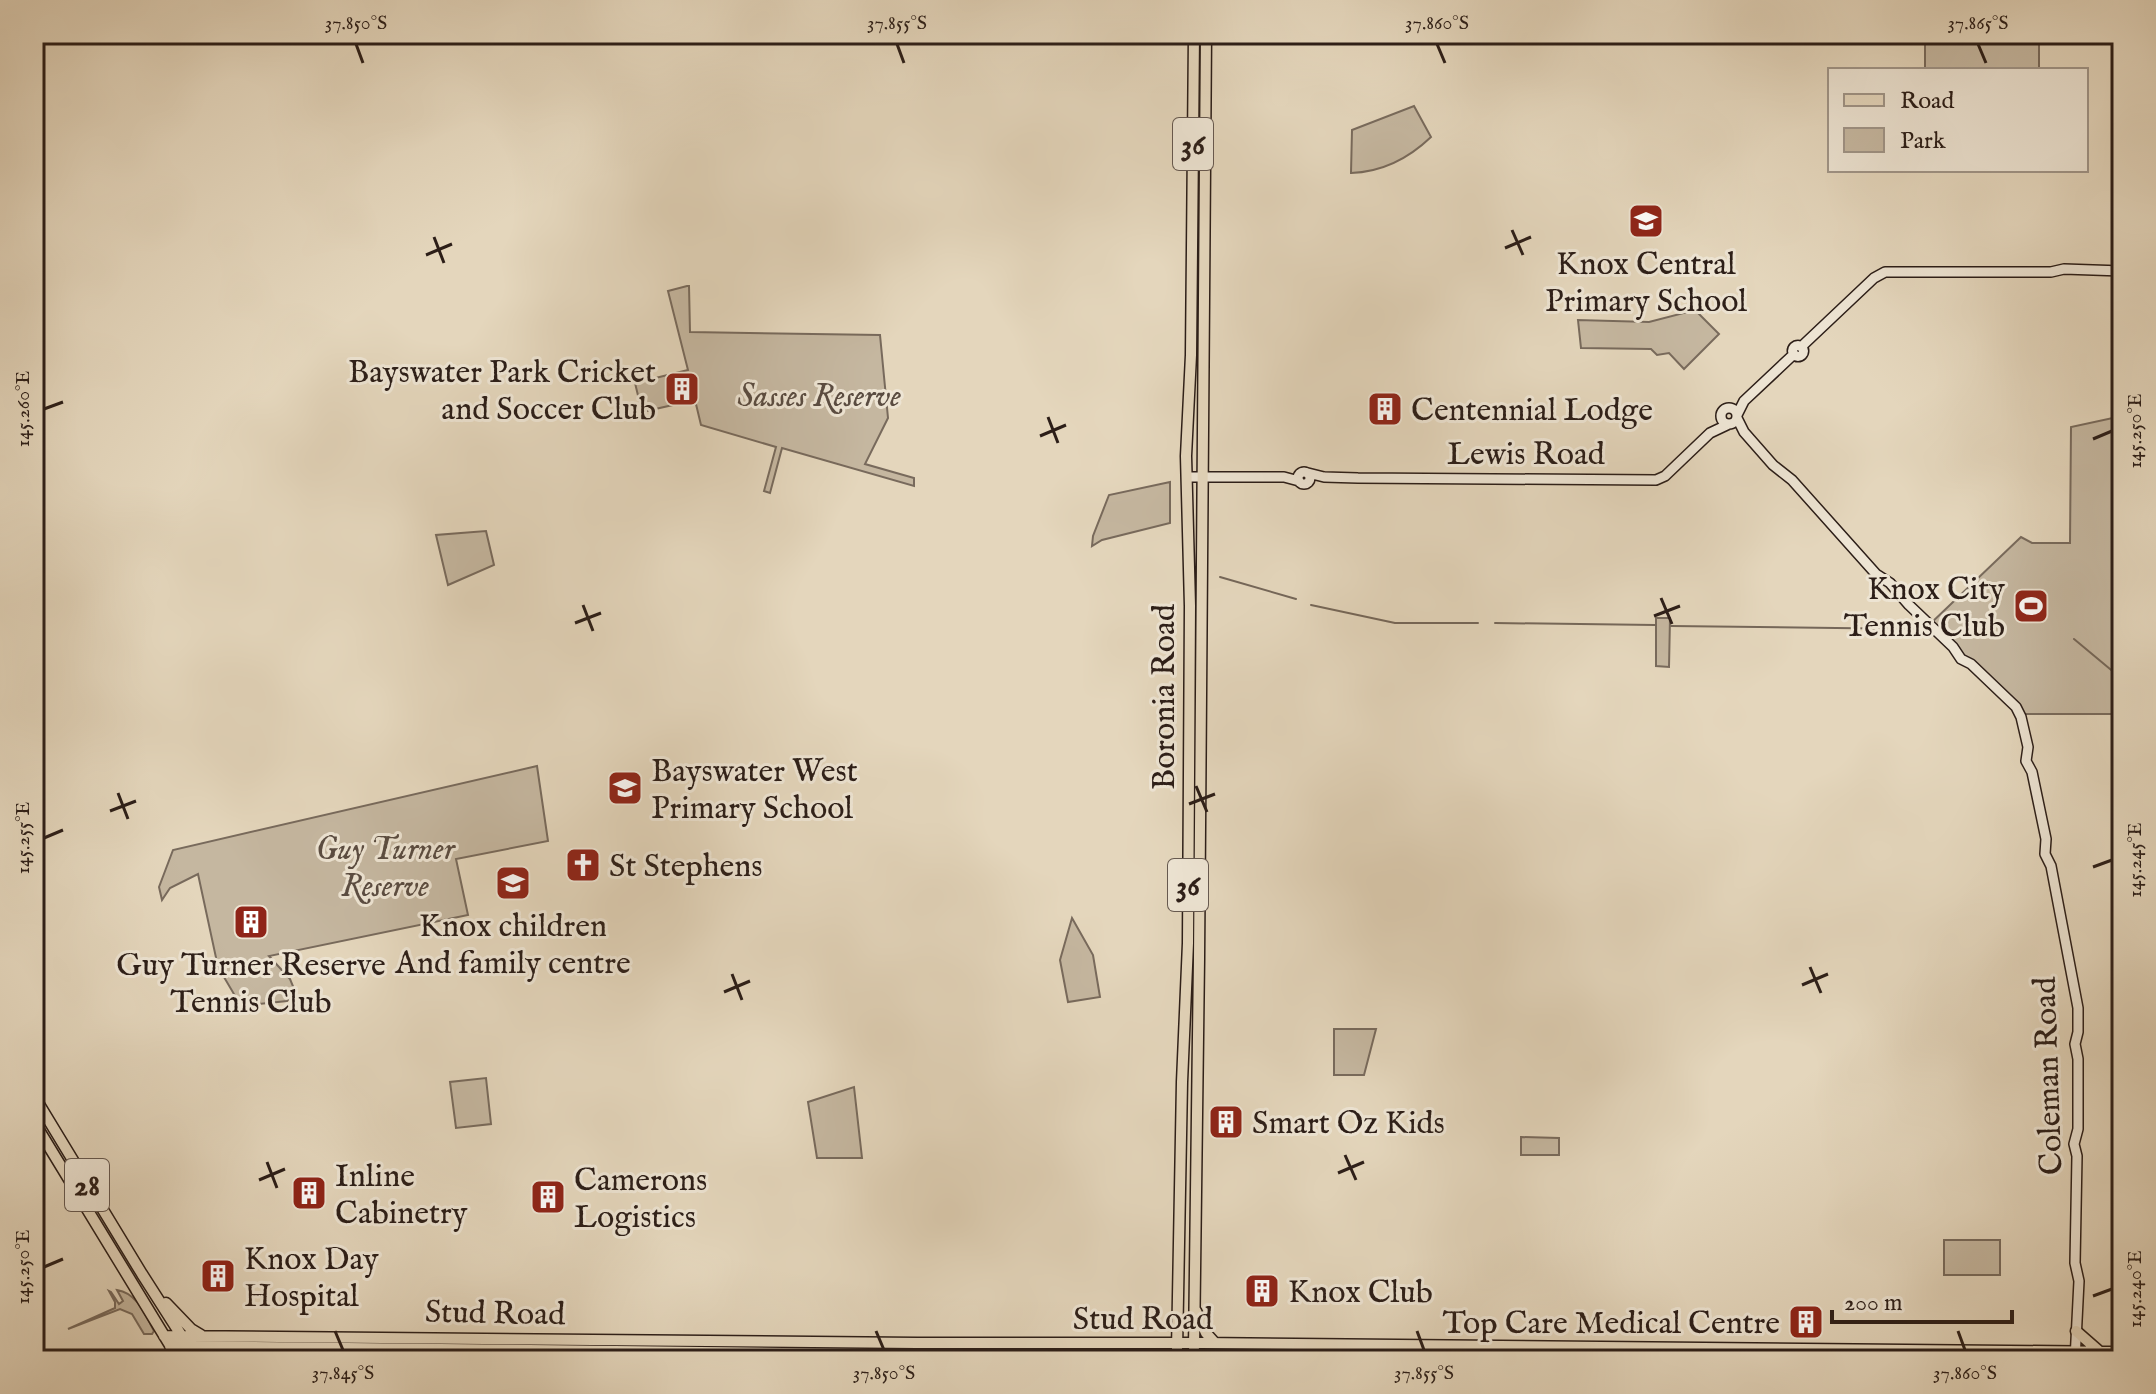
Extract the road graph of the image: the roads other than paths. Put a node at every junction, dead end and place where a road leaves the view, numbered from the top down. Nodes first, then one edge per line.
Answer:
1 (1194, 34) edge
2 (1206, 34) edge
3 (2122, 271) edge
4 (1744, 401) junction
5 (1728, 408) junction
6 (1720, 415) junction
7 (1733, 420) junction
8 (1710, 433) junction
9 (1187, 477) junction
10 (1203, 477) junction
11 (34, 1096) edge
12 (34, 1122) edge
13 (142, 1274) junction
14 (1194, 1306) junction
15 (2076, 1331) junction
16 (201, 1335) junction
17 (181, 1336) junction
18 (268, 1336) junction
19 (371, 1337) junction
20 (167, 1341) junction
21 (1177, 1343) junction
22 (1194, 1343) junction
23 (1215, 1343) junction
24 (553, 1344) junction
25 (586, 1345) junction
26 (188, 1347) junction
27 (242, 1347) junction
28 (283, 1347) junction
29 (409, 1348) junction
30 (2100, 1352) junction
31 (2122, 1352) edge
32 (2076, 1356) edge
33 (1177, 1359) edge
34 (1194, 1359) edge
35 (1226, 1359) edge
36 (179, 1360) edge
37 (197, 1360) edge
38 (211, 1360) edge
39 (1694, 1360) edge
40 (1772, 1360) edge

1 - 9 main road, Boronia Road / 36
2 - 10 main road, Boronia Road / 36
3 - 4 street
4 - 5 street
4 - 7 street
5 - 6 street
5 - 7 street
6 - 7 street
6 - 8 street, Lewis Road
7 - 8 street, Lewis Road
7 - 15 street, Coleman Road
8 - 10 street, Lewis Road
9 - 10 street, Lewis Road
9 - 21 main road, Boronia Road / 36
10 - 14 main road, Boronia Road / 36
11 - 13 main road, 28
12 - 20 main road, 28
13 - 16 main road
13 - 17 main road, 28
14 - 22 main road, Boronia Road / 36
14 - 23 main road
15 - 30 main road
15 - 32 street, Coleman Road
16 - 17 main road, Stud Road
16 - 18 main road, Stud Road
17 - 20 main road, Stud Road
17 - 26 main road, 28
18 - 19 main road, Stud Road
18 - 28 main road
19 - 24 main road, Stud Road
19 - 29 main road
20 - 26 main road, Stud Road
20 - 36 main road, 28
21 - 22 main road, Stud Road
21 - 25 main road, Stud Road
21 - 33 main road, Boronia Road
22 - 23 main road, Stud Road
22 - 34 main road, Boronia Road / 36
23 - 32 main road, Stud Road
24 - 25 main road, Stud Road
24 - 29 main road, Stud Road
25 - 33 main road, Stud Road
26 - 27 main road, Stud Road
26 - 37 main road, 28
27 - 28 main road, Stud Road
27 - 38 main road
28 - 29 main road, Stud Road
30 - 31 main road, Stud Road
30 - 32 main road, Stud Road
33 - 34 main road, Stud Road
34 - 35 main road, Stud Road
35 - 39 main road, Stud Road
39 - 40 main road, Stud Road

